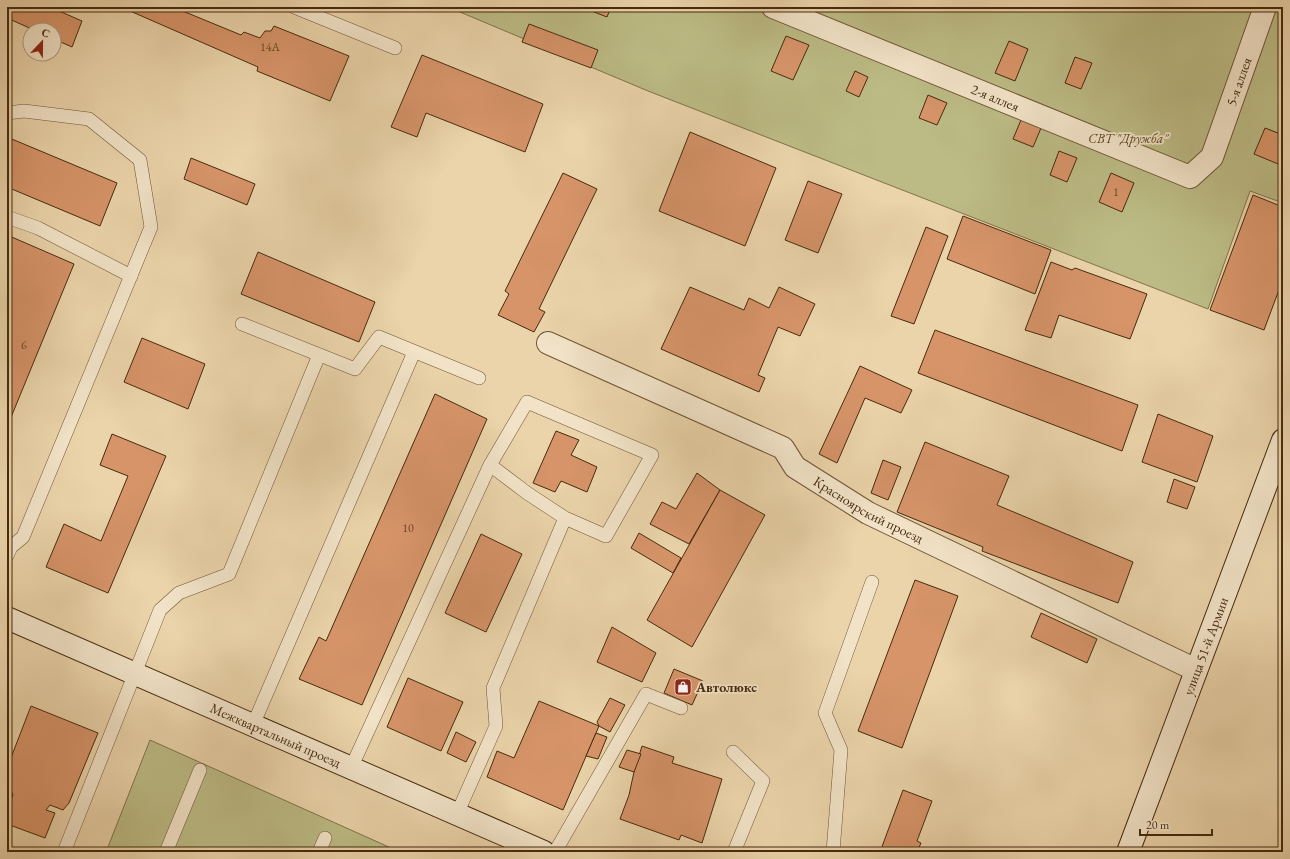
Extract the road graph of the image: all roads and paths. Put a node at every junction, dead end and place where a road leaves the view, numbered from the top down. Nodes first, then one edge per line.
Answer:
1 (294, 7) edge
2 (773, 7) edge
3 (1265, 7) edge
4 (395, 48) dead end
5 (7, 113) edge
6 (1212, 157) joint
7 (7, 216) edge
8 (131, 276) junction
9 (242, 324) dead end
10 (548, 343) dead end
11 (414, 352) junction
12 (319, 355) junction
13 (479, 378) dead end
14 (1283, 440) edge
15 (490, 465) junction
16 (565, 518) junction
17 (7, 556) edge
18 (872, 582) dead end
19 (7, 618) edge
20 (1196, 670) junction
21 (135, 673) junction
22 (681, 708) dead end
23 (253, 725) junction
24 (733, 752) dead end
25 (352, 768) junction
26 (200, 770) dead end
27 (457, 814) junction
28 (325, 838) dead end
29 (64, 852) edge
30 (166, 852) edge
31 (319, 852) edge
32 (544, 852) edge
33 (555, 852) edge
34 (734, 852) edge
35 (832, 852) edge
36 (1128, 852) edge

1 - 4 lane
2 - 6 street, 2-я аллея
3 - 6 street, 5-я аллея
5 - 8 lane
7 - 8 lane
8 - 17 lane
9 - 12 lane
10 - 20 street, Красноярский проезд
11 - 12 lane
11 - 13 lane
11 - 23 lane
12 - 21 lane
14 - 20 street, улица 51-й Армии
15 - 16 lane
15 - 16 lane
15 - 25 lane
16 - 27 lane
18 - 35 lane
19 - 21 street, Межквартальный проезд
20 - 36 street, улица 51-й Армии
21 - 23 street, Межквартальный проезд
21 - 29 lane
22 - 33 lane
23 - 25 street, Межквартальный проезд
24 - 34 lane
25 - 27 street, Межквартальный проезд
26 - 30 lane
27 - 32 street, Межквартальный проезд
28 - 31 lane

